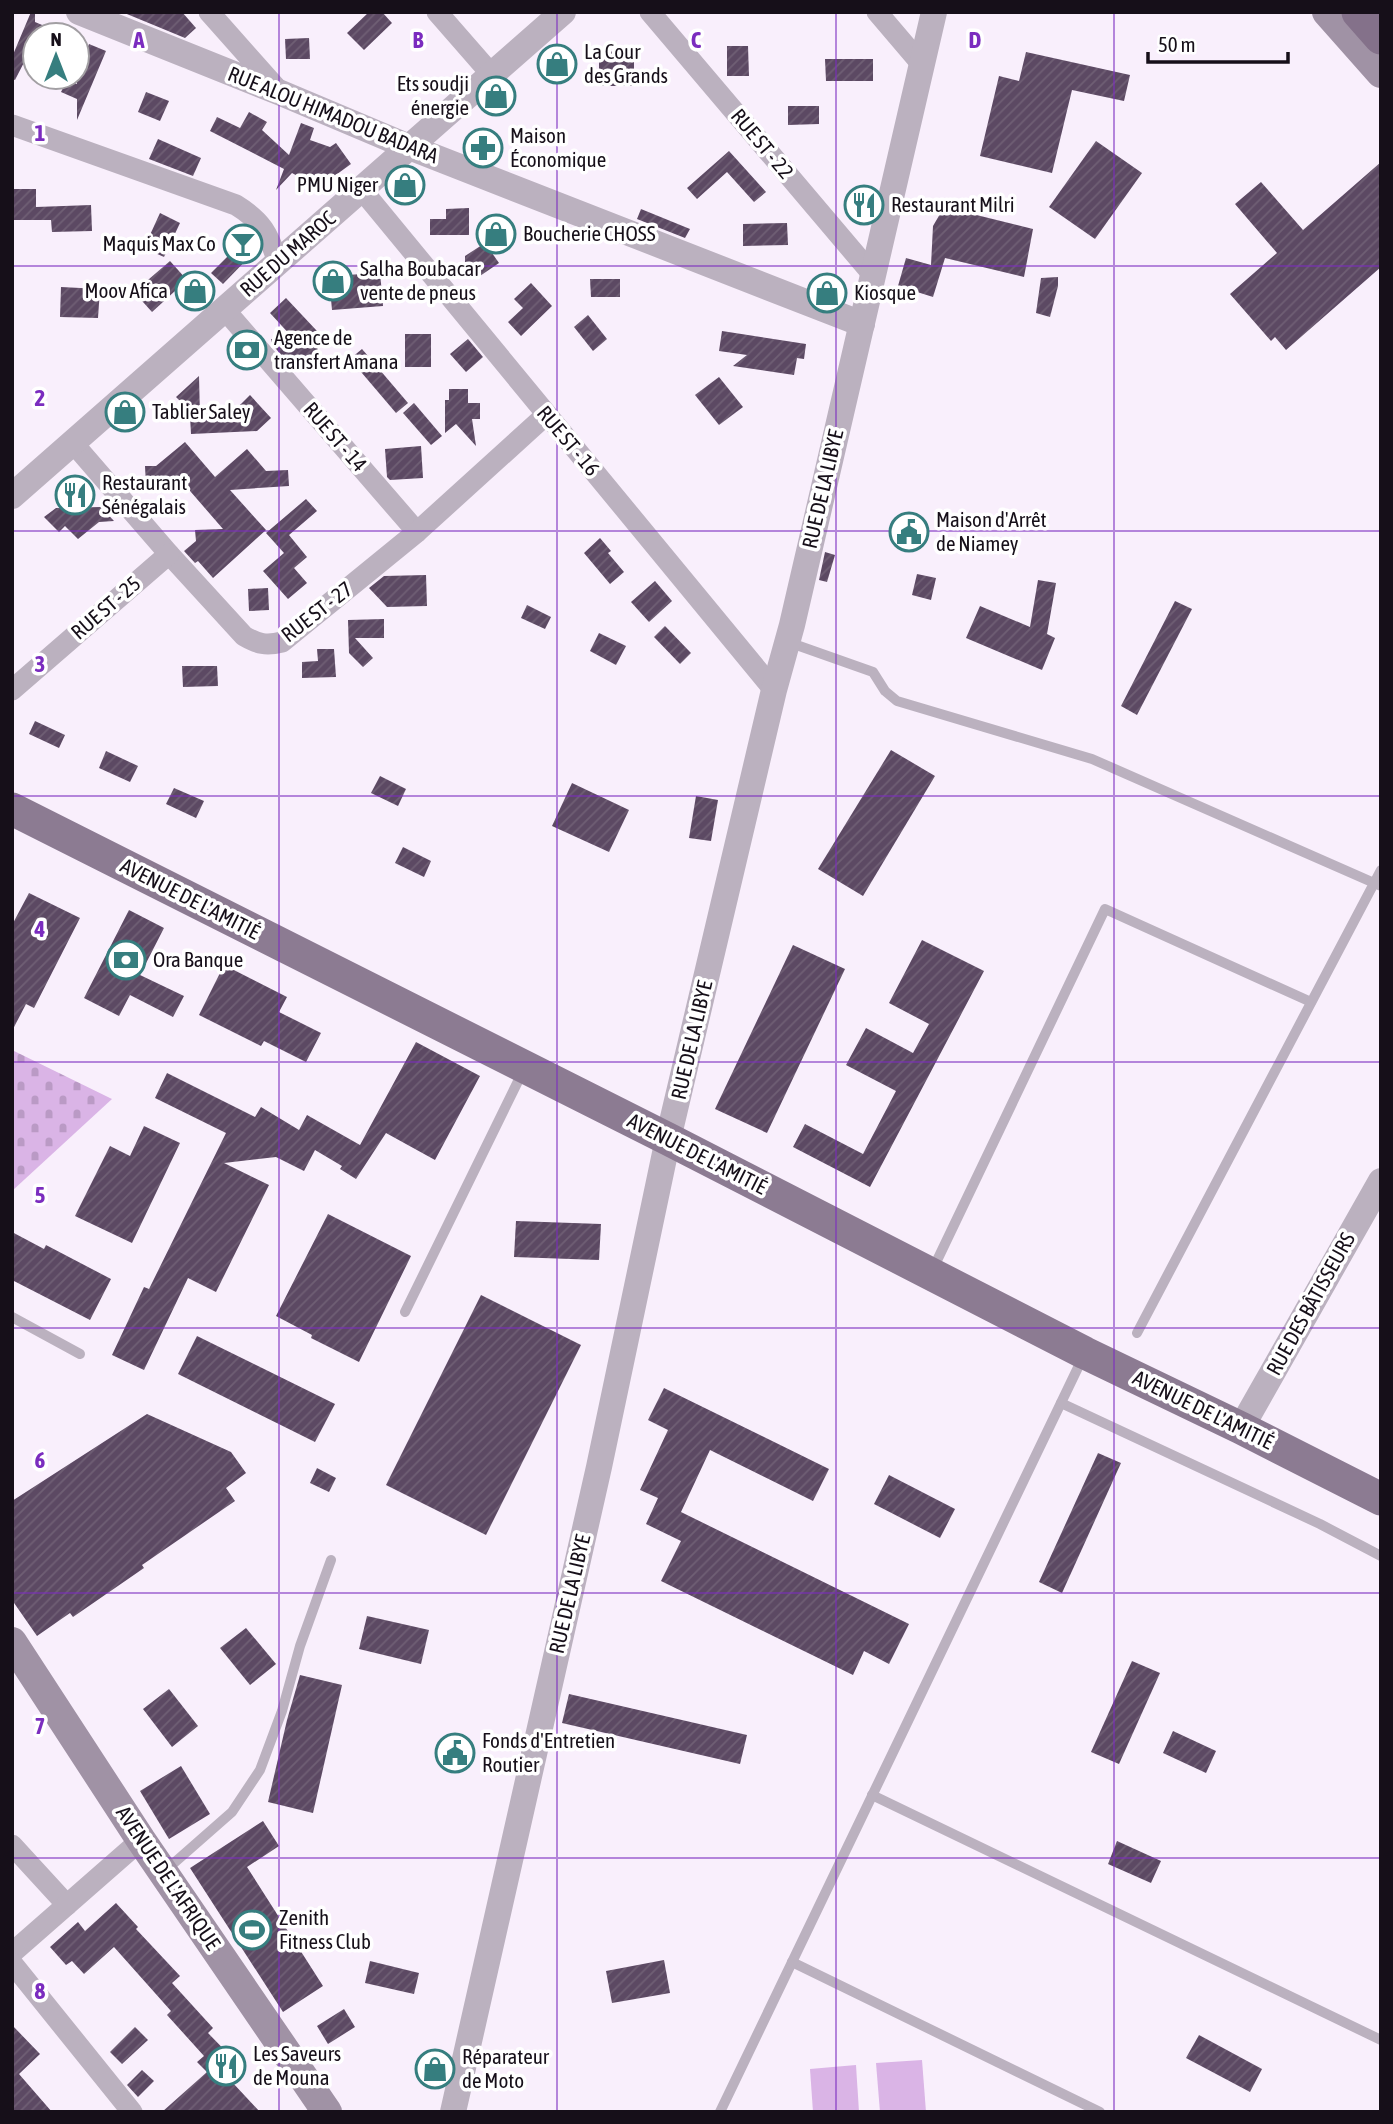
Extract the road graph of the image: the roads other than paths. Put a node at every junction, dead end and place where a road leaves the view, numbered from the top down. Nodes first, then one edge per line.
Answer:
1 (79, 12) edge
2 (209, 12) edge
3 (437, 12) edge
4 (564, 12) edge
5 (650, 12) edge
6 (877, 12) edge
7 (934, 12) edge
8 (1327, 12) edge
9 (1359, 12) edge
10 (1381, 37) edge
11 (923, 66) junction
12 (1381, 73) edge
13 (492, 75) junction
14 (281, 93) junction
15 (12, 125) edge
16 (409, 147) junction
17 (362, 190) junction
18 (278, 263) junction
19 (873, 275) junction
20 (225, 310) junction
21 (862, 324) junction
22 (546, 415) junction
23 (73, 443) junction
24 (12, 496) edge
25 (417, 532) junction
26 (169, 554) junction
27 (788, 642) junction
28 (12, 690) edge
29 (774, 690) junction
30 (12, 809) edge
31 (1381, 870) edge
32 (1377, 884) edge
33 (1311, 1002) junction
34 (525, 1067) junction
35 (668, 1139) junction
36 (1381, 1181) edge
37 (931, 1274) junction
38 (405, 1312) dead end
39 (12, 1317) edge
40 (1137, 1332) dead end
41 (1085, 1353) junction
42 (80, 1354) dead end
43 (1061, 1403) junction
44 (1241, 1428) junction
45 (1381, 1499) edge
46 (1381, 1556) edge
47 (331, 1560) dead end
48 (12, 1642) edge
49 (873, 1795) junction
50 (141, 1840) junction
51 (12, 1845) edge
52 (164, 1872) junction
53 (67, 1905) junction
54 (12, 1953) edge
55 (792, 1962) junction
56 (12, 1963) edge
57 (1381, 2040) edge
58 (132, 2112) edge
59 (327, 2112) edge
60 (453, 2112) edge
61 (720, 2112) edge
62 (1100, 2112) edge

1 - 14 street, RUE ALOU HIMADOU BADARA
2 - 14 street
3 - 13 street
4 - 13 street, RUE DU MAROC
5 - 19 street, RUE ST - 22
6 - 11 street
7 - 11 street, RUE DE LA LIBYE
8 - 12 main road
9 - 10 highway
11 - 19 street, RUE DE LA LIBYE
13 - 16 street, RUE DU MAROC
14 - 16 street, RUE ALOU HIMADOU BADARA
15 - 18 street
16 - 17 street, RUE DU MAROC
16 - 21 street, RUE ALOU HIMADOU BADARA
17 - 18 street, RUE DU MAROC
17 - 22 street, RUE ST - 16
18 - 20 street, RUE DU MAROC
19 - 21 street, RUE DE LA LIBYE
20 - 23 street, RUE DU MAROC
20 - 25 street, RUE ST - 14
21 - 27 street, RUE DE LA LIBYE
22 - 25 street, RUE ST - 27
22 - 29 street, RUE ST - 16
23 - 24 street, RUE DU MAROC
23 - 26 street, RUE ST - 27
25 - 26 street, RUE ST - 27
26 - 28 street, RUE ST - 25
27 - 29 street, RUE DE LA LIBYE
27 - 32 lane
29 - 35 street, RUE DE LA LIBYE
30 - 34 main road, AVENUE DE L'AMITIÉ
31 - 32 lane
32 - 33 lane
33 - 37 lane
33 - 40 lane
34 - 35 main road, AVENUE DE L'AMITIÉ
34 - 38 lane
35 - 37 main road, AVENUE DE L'AMITIÉ
35 - 60 street, RUE DE LA LIBYE
36 - 44 street, RUE DES BÂTISSEURS
37 - 41 main road, AVENUE DE L'AMITIÉ
39 - 42 lane
41 - 43 lane
41 - 44 main road, AVENUE DE L'AMITIÉ
43 - 46 lane
43 - 49 lane
44 - 45 main road, AVENUE DE L'AMITIÉ
47 - 52 lane
48 - 50 main road, AVENUE DE L'AFRIQUE
49 - 55 lane
49 - 57 lane
50 - 52 main road, AVENUE DE L'AFRIQUE
50 - 53 street
51 - 53 street
52 - 59 main road, AVENUE DE L'AFRIQUE
53 - 54 street
55 - 61 lane
55 - 62 lane
56 - 58 street

